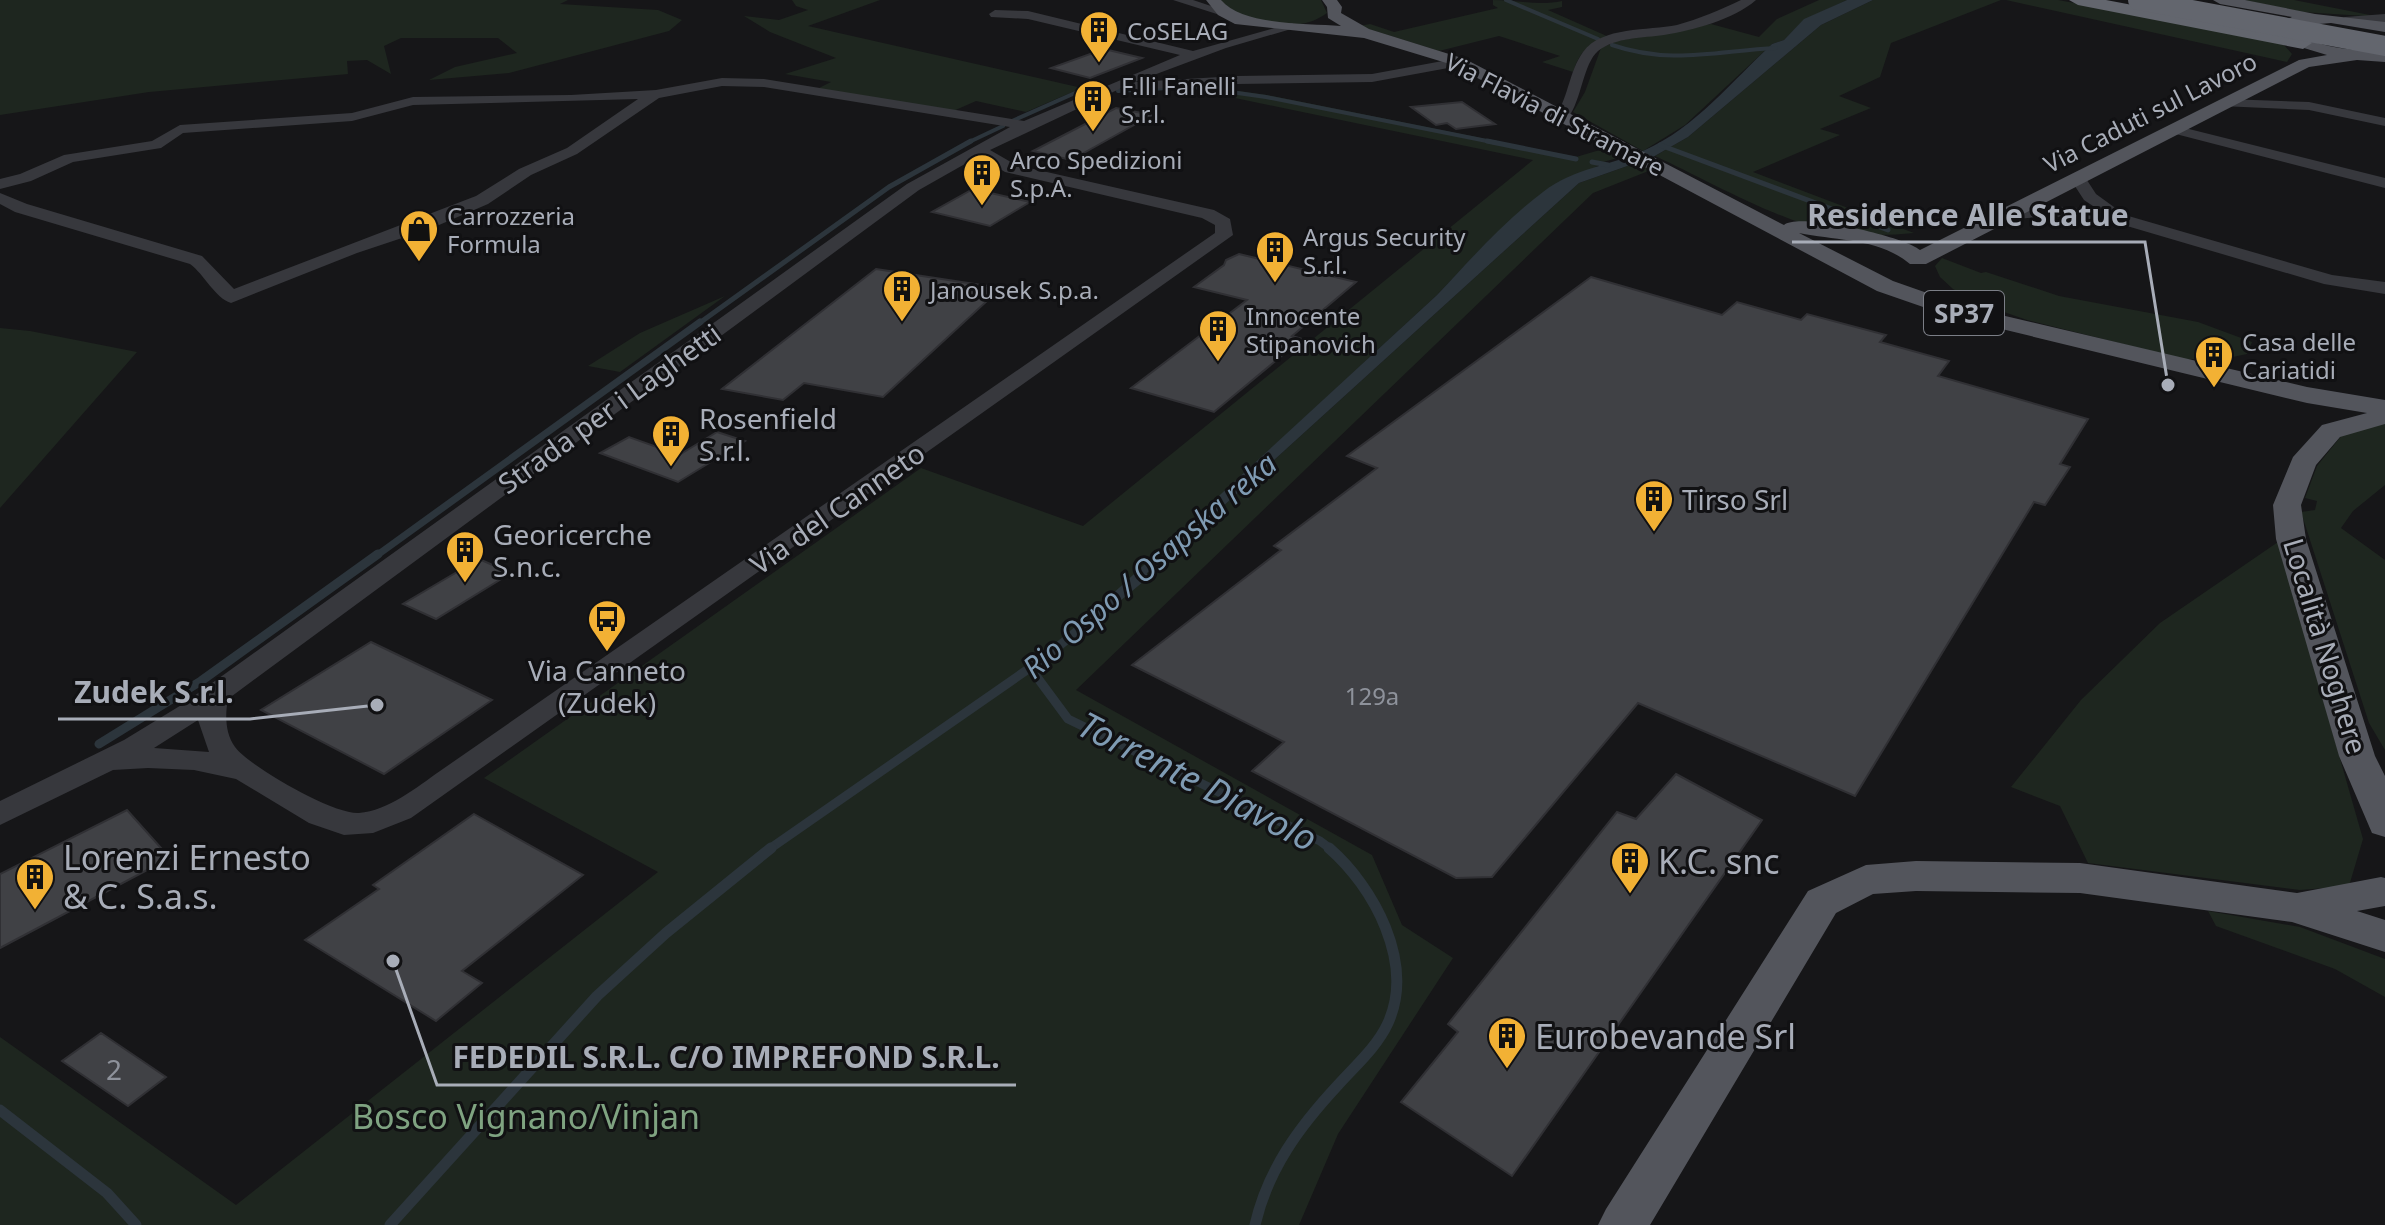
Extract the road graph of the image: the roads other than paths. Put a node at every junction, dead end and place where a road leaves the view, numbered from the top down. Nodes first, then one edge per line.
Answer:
1 (1179, 0) edge
2 (1750, 0) edge
3 (2078, 0) edge
4 (2138, 0) edge
5 (2165, 0) edge
6 (2220, 0) edge
7 (1331, 4) edge
8 (1218, 6) edge
9 (995, 14) dead end
10 (2385, 18) edge
11 (2340, 21) junction
12 (1298, 26) junction
13 (2385, 27) edge
14 (1239, 29) junction
15 (1366, 33) junction
16 (2303, 43) junction
17 (2383, 52) edge
18 (1194, 55) junction
19 (2356, 55) junction
20 (1459, 62) junction
21 (2305, 63) junction
22 (2275, 78) junction
23 (1108, 88) junction
24 (2252, 90) junction
25 (656, 94) junction
26 (2226, 103) junction
27 (2313, 104) junction
28 (1563, 115) junction
29 (2385, 122) edge
30 (1022, 125) junction
31 (2173, 129) junction
32 (980, 148) junction
33 (943, 169) junction
34 (1017, 170) junction
35 (2077, 177) junction
36 (2385, 183) edge
37 (0, 184) edge
38 (2047, 192) junction
39 (0, 198) edge
40 (1738, 207) junction
41 (2099, 210) junction
42 (2002, 215) junction
43 (1975, 228) junction
44 (1866, 239) junction
45 (1840, 263) junction
46 (1916, 264) junction
47 (2385, 288) edge
48 (2083, 341) junction
49 (2307, 395) junction
50 (2385, 408) edge
51 (2385, 416) edge
52 (2331, 431) junction
53 (215, 695) junction
54 (104, 763) junction
55 (247, 772) junction
56 (0, 814) edge
57 (2384, 814) edge
58 (2384, 896) edge
59 (2293, 907) junction
60 (2385, 936) edge
61 (1623, 1225) edge

1 - 8 street
2 - 28 street
3 - 16 highway
4 - 17 highway, bridge
5 - 17 highway, bridge
6 - 11 main road
7 - 12 main road, Via Flavia di Stramare
7 - 15 main road, Via Flavia di Stramare / SP37
8 - 14 main road, Via Flavia di Stramare
9 - 18 street
10 - 11 street
11 - 13 main road
11 - 16 main road
12 - 14 main road, Via Flavia di Stramare
12 - 15 main road, Via Flavia di Stramare / SP37
14 - 18 street, Strada per i Laghetti
15 - 20 main road, Via Flavia di Stramare / SP37
16 - 19 main road
16 - 21 main road
17 - 19 main road
18 - 23 street, Strada per i Laghetti
19 - 21 main road, Via Caduti sul Lavoro
20 - 23 street
20 - 28 main road, Via Flavia di Stramare / SP37
21 - 22 main road, Via Caduti sul Lavoro
22 - 24 main road, Via Caduti sul Lavoro
22 - 27 street
23 - 30 street, Strada per i Laghetti
24 - 26 main road, Via Caduti sul Lavoro
24 - 27 street
25 - 30 street
25 - 37 street
25 - 39 street
26 - 27 street
26 - 31 main road, Via Caduti sul Lavoro
27 - 29 street
28 - 40 main road, Via Flavia di Stramare / SP37
30 - 32 street, Strada per i Laghetti
31 - 35 main road, Via Caduti sul Lavoro
31 - 36 street
32 - 33 street, Strada per i Laghetti
32 - 34 street, Via del Canneto
33 - 34 street, Via del Canneto
33 - 53 street, Strada per i Laghetti
34 - 55 street, Via del Canneto
35 - 38 main road, Via Caduti sul Lavoro
35 - 41 street
38 - 41 street
38 - 42 main road, Via Caduti sul Lavoro
40 - 44 main road, Via Flavia di Stramare / SP37
40 - 45 main road, Via Flavia di Stramare / SP37
41 - 42 street
41 - 47 street
42 - 43 main road, Via Caduti sul Lavoro
43 - 44 main road, Via Caduti sul Lavoro
43 - 46 main road, Via Caduti sul Lavoro
44 - 45 main road
44 - 46 main road, Via Flavia di Stramare / SP37
45 - 46 main road, Via Flavia di Stramare / SP37
45 - 48 main road, Via Flavia di Stramare / SP37
46 - 48 main road, Via Flavia di Stramare / SP37
48 - 49 main road, Via Flavia di Stramare / SP37
49 - 50 main road, Via Flavia di Stramare / SP37
49 - 52 main road
51 - 52 main road
52 - 57 main road, Località Noghere
53 - 54 street, Strada per i Laghetti
53 - 55 street, Via del Canneto
54 - 55 street, Via del Canneto
54 - 56 street, Strada per i Laghetti
58 - 59 main road
59 - 60 main road
59 - 61 main road

